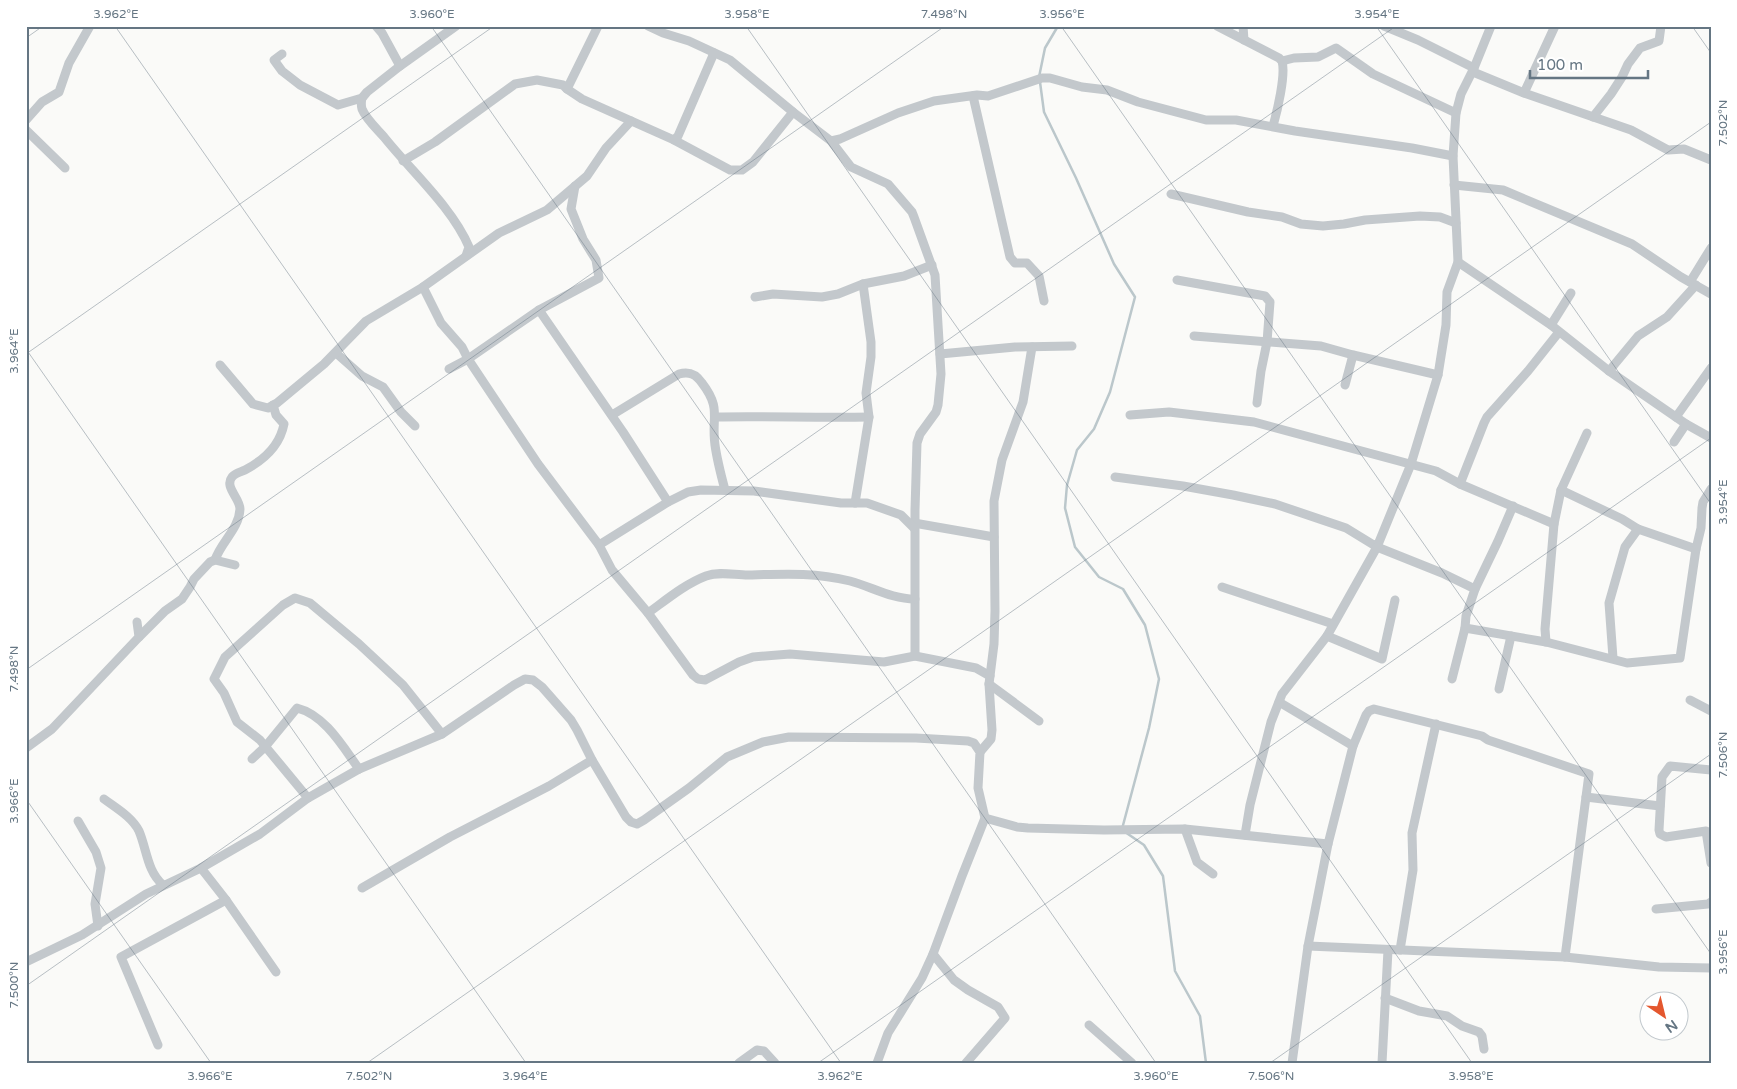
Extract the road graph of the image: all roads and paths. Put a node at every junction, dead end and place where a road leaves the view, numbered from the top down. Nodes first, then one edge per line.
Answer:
1 (90, 26) edge
2 (376, 26) edge
3 (456, 26) edge
4 (598, 26) edge
5 (648, 26) edge
6 (1217, 26) edge
7 (1243, 26) edge
8 (1384, 26) edge
9 (1491, 26) edge
10 (1555, 26) edge
11 (1661, 26) edge
12 (663, 30) edge
13 (1244, 40) junction
14 (714, 53) junction
15 (282, 54) dead end
16 (1282, 61) junction
17 (400, 66) junction
18 (1474, 70) junction
19 (567, 88) junction
20 (1524, 93) junction
21 (972, 96) junction
22 (362, 98) junction
23 (793, 112) junction
24 (1456, 113) junction
25 (1593, 117) junction
26 (26, 120) edge
27 (631, 121) junction
28 (1273, 126) junction
29 (26, 130) edge
30 (674, 140) junction
31 (830, 141) junction
32 (1453, 156) junction
33 (1711, 160) edge
34 (403, 161) junction
35 (65, 168) dead end
36 (1454, 185) junction
37 (575, 186) junction
38 (1171, 194) dead end
39 (1456, 223) junction
40 (1711, 248) edge
41 (468, 252) junction
42 (1458, 262) junction
43 (932, 265) junction
44 (1177, 280) dead end
45 (863, 284) junction
46 (1693, 284) junction
47 (423, 287) junction
48 (1571, 293) dead end
49 (1711, 294) edge
50 (755, 297) dead end
51 (1044, 301) dead end
52 (539, 310) junction
53 (1552, 325) junction
54 (1559, 332) junction
55 (1194, 336) dead end
56 (1268, 342) junction
57 (1072, 346) dead end
58 (1032, 348) junction
59 (336, 353) junction
60 (940, 354) junction
61 (1353, 355) junction
62 (468, 359) junction
63 (220, 365) dead end
64 (1711, 368) edge
65 (449, 369) dead end
66 (1609, 371) junction
67 (1438, 375) junction
68 (1345, 385) dead end
69 (1257, 403) dead end
70 (273, 405) junction
71 (612, 415) junction
72 (1130, 415) dead end
73 (715, 417) junction
74 (869, 417) junction
75 (1676, 417) junction
76 (1686, 424) junction
77 (415, 426) dead end
78 (1586, 433) dead end
79 (1711, 438) edge
80 (1674, 442) dead end
81 (1411, 464) junction
82 (1115, 477) dead end
83 (1460, 484) junction
84 (725, 490) junction
85 (1561, 490) junction
86 (1711, 490) edge
87 (668, 502) junction
88 (855, 503) junction
89 (1512, 506) junction
90 (914, 510) junction
91 (901, 515) junction
92 (1554, 524) junction
93 (914, 526) junction
94 (1638, 529) junction
95 (994, 537) junction
96 (599, 545) junction
97 (1377, 547) junction
98 (1696, 550) junction
99 (215, 560) junction
100 (235, 565) dead end
101 (1222, 587) dead end
102 (1475, 589) junction
103 (915, 599) junction
104 (1395, 600) dead end
105 (648, 613) junction
106 (137, 622) dead end
107 (1332, 624) junction
108 (1465, 628) junction
109 (1327, 636) junction
110 (1511, 636) junction
111 (139, 637) junction
112 (1546, 642) junction
113 (915, 656) junction
114 (1613, 658) junction
115 (1452, 679) dead end
116 (990, 680) junction
117 (1499, 689) dead end
118 (1690, 700) dead end
119 (1279, 702) junction
120 (1711, 711) edge
121 (1039, 721) dead end
122 (1436, 724) junction
123 (442, 734) junction
124 (1353, 746) junction
125 (265, 747) junction
126 (26, 748) edge
127 (980, 752) junction
128 (252, 759) dead end
129 (592, 760) junction
130 (360, 769) junction
131 (1711, 770) edge
132 (1586, 797) junction
133 (308, 798) junction
134 (104, 799) dead end
135 (1660, 806) junction
136 (985, 818) junction
137 (78, 821) dead end
138 (1186, 829) junction
139 (1245, 835) junction
140 (1328, 844) junction
141 (1711, 862) edge
142 (201, 868) junction
143 (1213, 874) dead end
144 (163, 885) junction
145 (362, 888) dead end
146 (226, 900) junction
147 (1711, 902) edge
148 (1656, 909) dead end
149 (98, 926) junction
150 (1308, 946) junction
151 (1388, 950) junction
152 (1400, 950) junction
153 (933, 954) junction
154 (1565, 957) junction
155 (26, 962) edge
156 (1711, 968) edge
157 (276, 972) dead end
158 (1384, 998) junction
159 (1089, 1025) dead end
160 (158, 1045) dead end
161 (1484, 1049) dead end
162 (739, 1063) edge
163 (775, 1063) edge
164 (877, 1063) edge
165 (966, 1063) edge
166 (1132, 1063) edge
167 (1292, 1063) edge
168 (1382, 1063) edge

1 - 26 street
2 - 17 street
3 - 17 street
4 - 19 street
5 - 12 street
6 - 13 street
7 - 13 street
8 - 18 street
9 - 18 street
10 - 20 street
11 - 25 street
12 - 14 street
13 - 16 street
14 - 23 street
14 - 30 street
15 - 22 street
16 - 24 street
16 - 28 street
17 - 22 street
18 - 20 street
18 - 24 street
19 - 27 street
19 - 34 street
20 - 25 street
21 - 28 street
21 - 31 street
21 - 51 street
22 - 34 street
23 - 30 street
23 - 31 street
24 - 32 street
25 - 33 street
27 - 30 street
27 - 37 street
28 - 32 street
29 - 35 street
31 - 43 street
32 - 36 street
34 - 41 street
36 - 39 street
36 - 46 street
37 - 41 street
37 - 52 street
38 - 39 street
39 - 42 street
40 - 46 street
41 - 47 street
42 - 53 street
42 - 67 street
43 - 45 street
43 - 60 street
44 - 56 street
45 - 50 street
45 - 74 street
46 - 49 street
46 - 66 street
47 - 59 street
47 - 62 street
48 - 53 street
52 - 62 street
52 - 71 street
53 - 54 street
54 - 66 street
54 - 83 street
55 - 56 street
56 - 61 street
56 - 69 street
57 - 58 street
58 - 60 street
58 - 95 street
59 - 70 street
59 - 77 street
60 - 90 street
61 - 67 street
61 - 68 street
62 - 65 street
62 - 96 street
63 - 70 street
64 - 75 street
66 - 75 street
67 - 81 street
70 - 99 street
71 - 73 street
71 - 87 street
72 - 81 street
73 - 74 street
73 - 84 street
74 - 88 street
75 - 76 street
76 - 79 street
76 - 80 street
78 - 85 street
81 - 83 street
81 - 97 street
82 - 97 street
83 - 89 street
84 - 87 street
84 - 88 street
85 - 92 street
85 - 94 street
86 - 98 street
87 - 96 street
88 - 91 street
89 - 92 street
89 - 102 street
90 - 91 street
90 - 93 street
91 - 93 street
92 - 112 street
93 - 95 street
93 - 103 street
94 - 98 street
94 - 114 street
95 - 116 street
96 - 105 street
97 - 102 street
97 - 107 street
98 - 114 street
99 - 100 street
99 - 111 street
101 - 107 street
102 - 108 street
103 - 105 street
103 - 113 street
104 - 109 street
105 - 113 street
106 - 111 street
107 - 109 street
108 - 110 street
108 - 115 street
109 - 119 street
110 - 112 street
110 - 117 street
111 - 126 street
112 - 114 street
113 - 116 street
116 - 121 street
116 - 127 street
118 - 120 street
119 - 124 street
119 - 139 street
122 - 124 street
122 - 132 street
122 - 152 street
123 - 125 street
123 - 129 street
123 - 130 street
124 - 140 street
125 - 128 street
125 - 130 street
125 - 133 street
127 - 129 street
127 - 136 street
129 - 145 street
130 - 133 street
131 - 135 street
132 - 135 street
132 - 154 street
133 - 142 street
134 - 144 street
135 - 141 street
136 - 138 street
136 - 153 street
137 - 149 street
138 - 139 street
138 - 143 street
139 - 140 street
140 - 150 street
142 - 144 street
142 - 146 street
144 - 149 street
146 - 157 street
146 - 160 street
147 - 148 street
149 - 155 street
150 - 151 street
150 - 167 street
151 - 152 street
151 - 158 street
152 - 154 street
153 - 164 street
153 - 165 street
154 - 156 street
158 - 161 street
158 - 168 street
159 - 166 street
162 - 163 street

